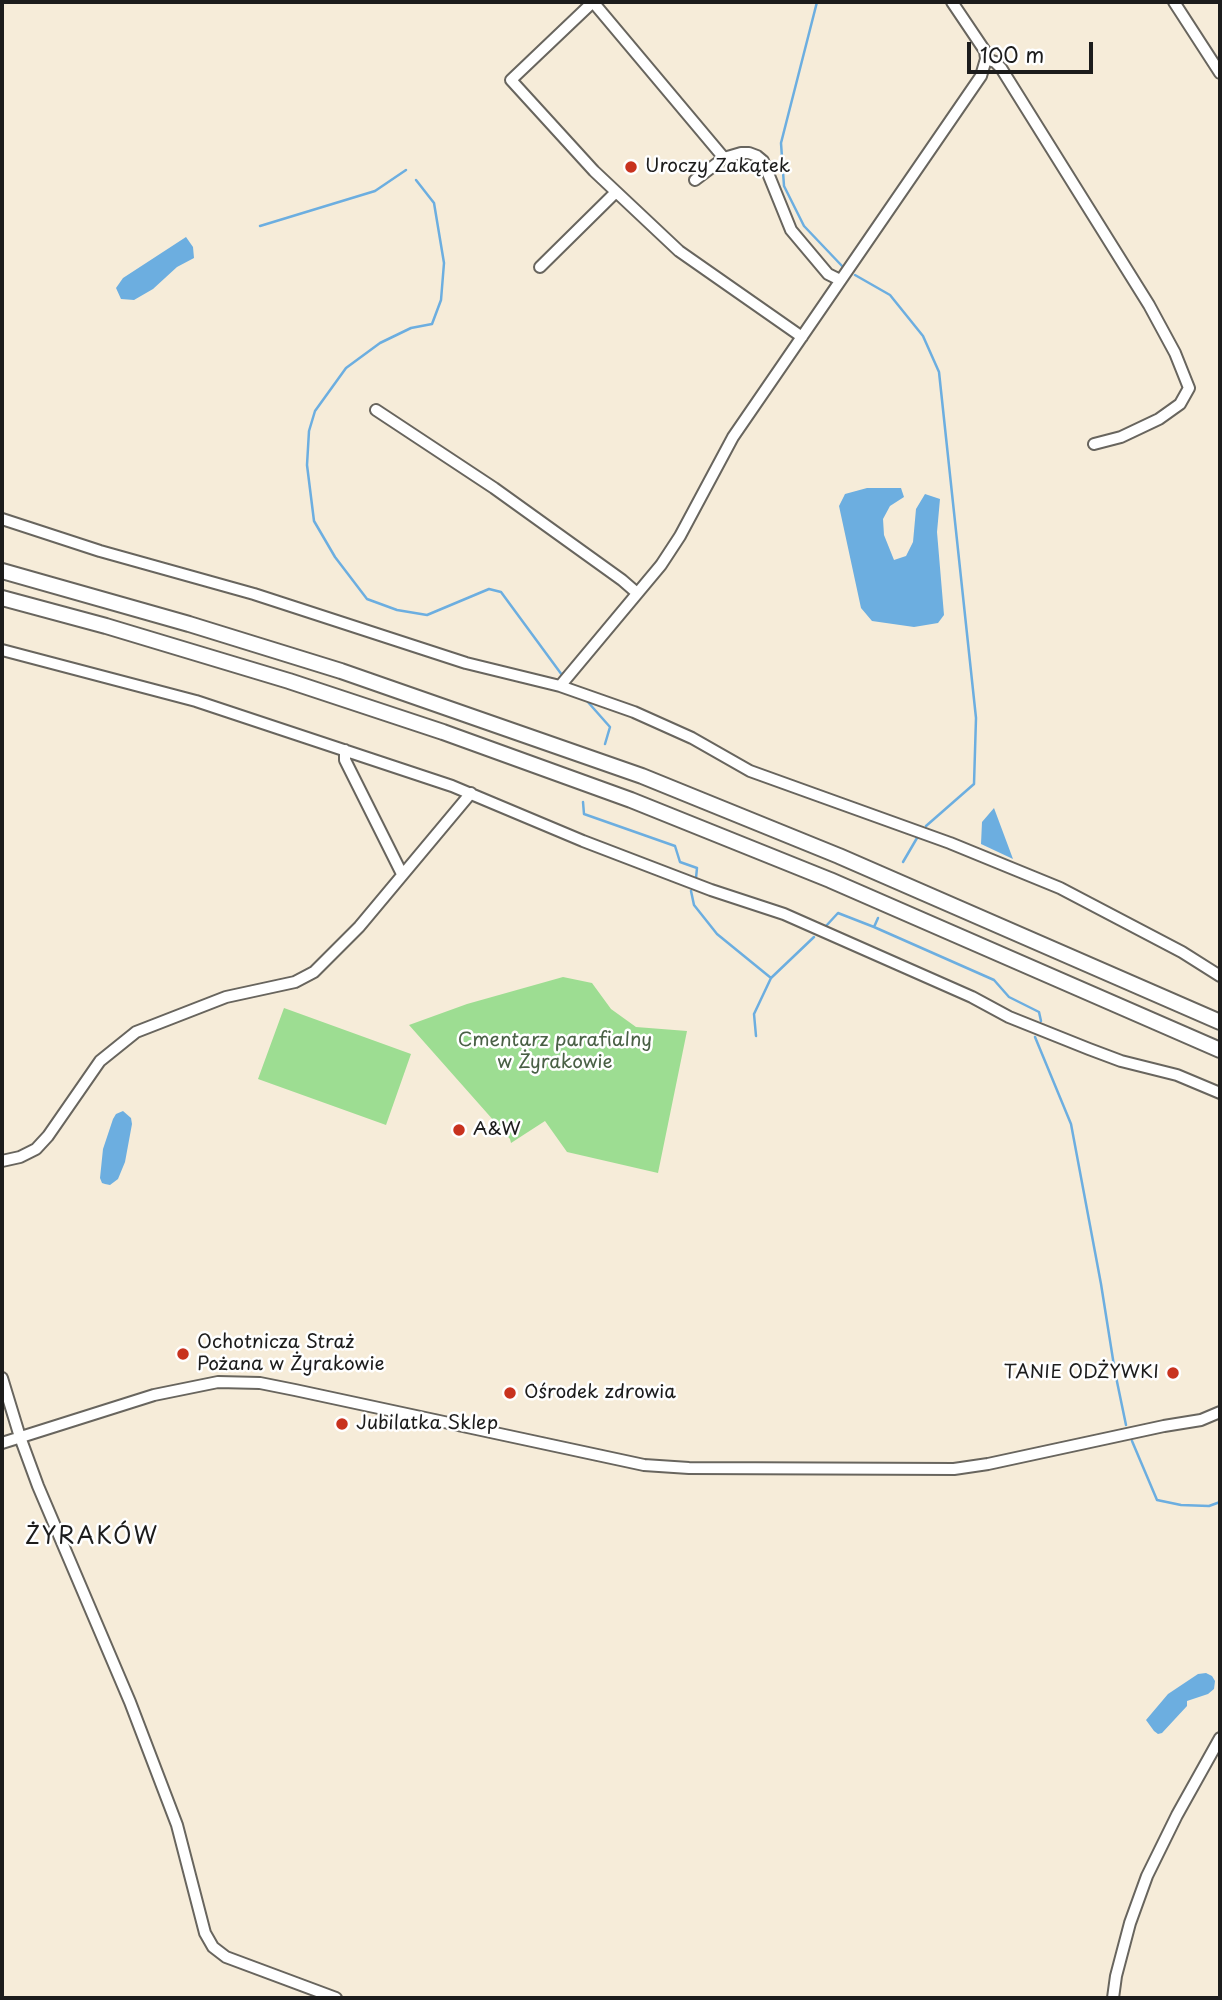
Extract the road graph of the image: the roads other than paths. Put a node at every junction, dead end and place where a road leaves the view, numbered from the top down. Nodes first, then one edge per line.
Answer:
1 (952, 2) edge
2 (1174, 2) edge
3 (986, 59) junction
4 (1220, 74) edge
5 (723, 158) junction
6 (695, 180) dead end
7 (616, 192) junction
8 (540, 267) dead end
9 (840, 280) junction
10 (802, 337) junction
11 (376, 410) dead end
12 (1094, 444) dead end
13 (2, 519) edge
14 (2, 571) edge
15 (637, 593) junction
16 (2, 598) edge
17 (2, 650) edge
18 (560, 686) junction
19 (345, 750) junction
20 (471, 793) junction
21 (402, 874) junction
22 (1220, 976) edge
23 (1217, 1020) edge
24 (1220, 1051) edge
25 (1220, 1093) edge
26 (2, 1161) edge
27 (2, 1378) edge
28 (1220, 1412) edge
29 (20, 1437) junction
30 (2, 1443) edge
31 (1220, 1738) edge
32 (336, 1998) edge
33 (1113, 1998) edge

1 - 3 street
2 - 4 street
3 - 9 street
3 - 12 street
5 - 6 street
5 - 7 street
5 - 9 street
7 - 8 street
7 - 10 street
9 - 10 street
10 - 15 street
11 - 15 street
13 - 18 street
14 - 23 highway
15 - 18 street
16 - 24 highway
17 - 19 street
18 - 22 street
19 - 20 street
19 - 21 street
20 - 21 street
20 - 25 street
21 - 26 street
27 - 29 street
28 - 29 street
29 - 30 street
29 - 32 street
31 - 33 street

